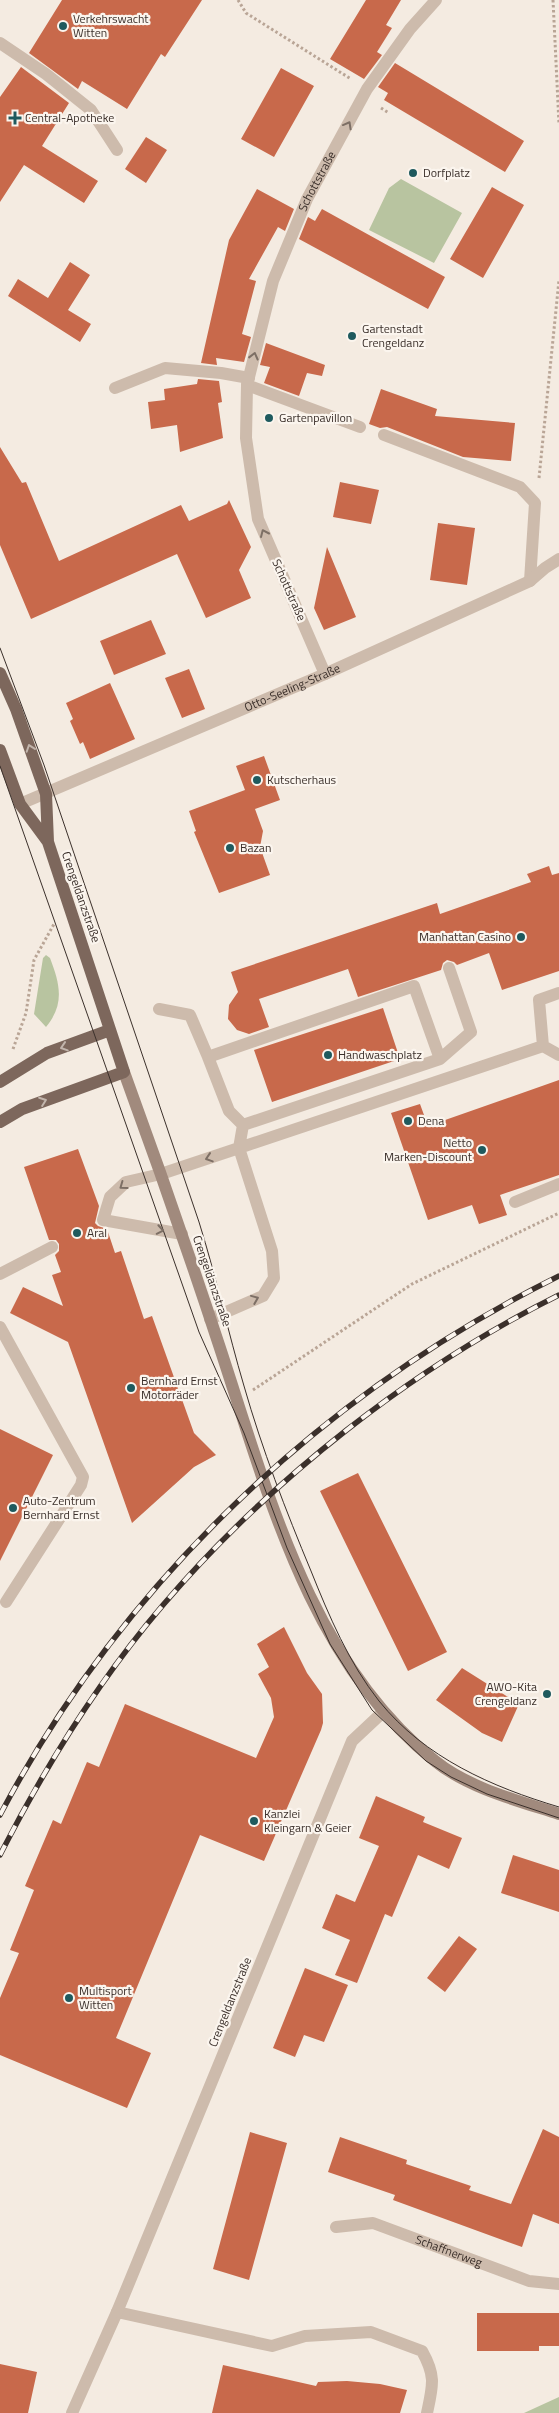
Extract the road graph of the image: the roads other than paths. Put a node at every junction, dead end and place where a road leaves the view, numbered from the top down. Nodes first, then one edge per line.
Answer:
1 (436, 0) edge
2 (0, 44) edge
3 (117, 150) dead end
4 (248, 382) junction
5 (115, 388) dead end
6 (360, 427) dead end
7 (384, 435) dead end
8 (559, 559) edge
9 (530, 581) junction
10 (0, 673) edge
11 (325, 674) junction
12 (0, 750) edge
13 (46, 794) junction
14 (20, 804) junction
15 (48, 842) junction
16 (449, 968) dead end
17 (559, 993) edge
18 (160, 1009) dead end
19 (110, 1030) junction
20 (543, 1046) junction
21 (559, 1055) edge
22 (208, 1057) junction
23 (440, 1059) junction
24 (124, 1072) junction
25 (1, 1082) edge
26 (0, 1122) edge
27 (243, 1125) junction
28 (239, 1148) junction
29 (161, 1174) junction
30 (559, 1184) edge
31 (515, 1202) dead end
32 (182, 1234) junction
33 (52, 1247) dead end
34 (0, 1274) edge
35 (210, 1319) junction
36 (0, 1327) edge
37 (6, 1602) dead end
38 (383, 1712) junction
39 (559, 1814) edge
40 (336, 2226) dead end
41 (559, 2284) edge
42 (117, 2312) junction
43 (72, 2413) edge
44 (428, 2413) edge

4 -> 1 street, Schottstraße
2 - 3 street
4 - 5 street
4 - 6 street
11 -> 4 street, Schottstraße
7 - 9 street
8 - 9 street, Otto-Seeling-Straße
9 - 11 street, Otto-Seeling-Straße
13 -> 10 main road, Crengeldanzstraße
11 - 13 street, Otto-Seeling-Straße
12 - 14 main road, Crengeldanzstraße
13 - 14 street, Otto-Seeling-Straße
13 - 15 main road, Crengeldanzstraße
14 - 15 main road, Crengeldanzstraße
15 - 19 main road, Crengeldanzstraße
16 - 23 street
17 - 20 street
18 - 22 street
19 - 24 main road, Crengeldanzstraße
19 -> 25 main road
20 - 21 street
20 - 28 street
22 - 23 street
22 - 27 street
23 - 27 street
26 -> 24 main road
24 - 29 main road, Crengeldanzstraße
27 - 28 street
28 -> 29 street
35 -> 28 street
29 - 32 main road, Crengeldanzstraße
29 -> 32 street
30 - 31 street
32 - 35 main road, Crengeldanzstraße
33 - 34 street
35 - 38 main road, Crengeldanzstraße
36 - 37 street
38 - 39 main road, Crengeldanzstraße
38 - 42 street, Crengeldanzstraße
40 - 41 street, Schaffnerweg
42 - 43 street, Crengeldanzstraße
42 - 44 street

